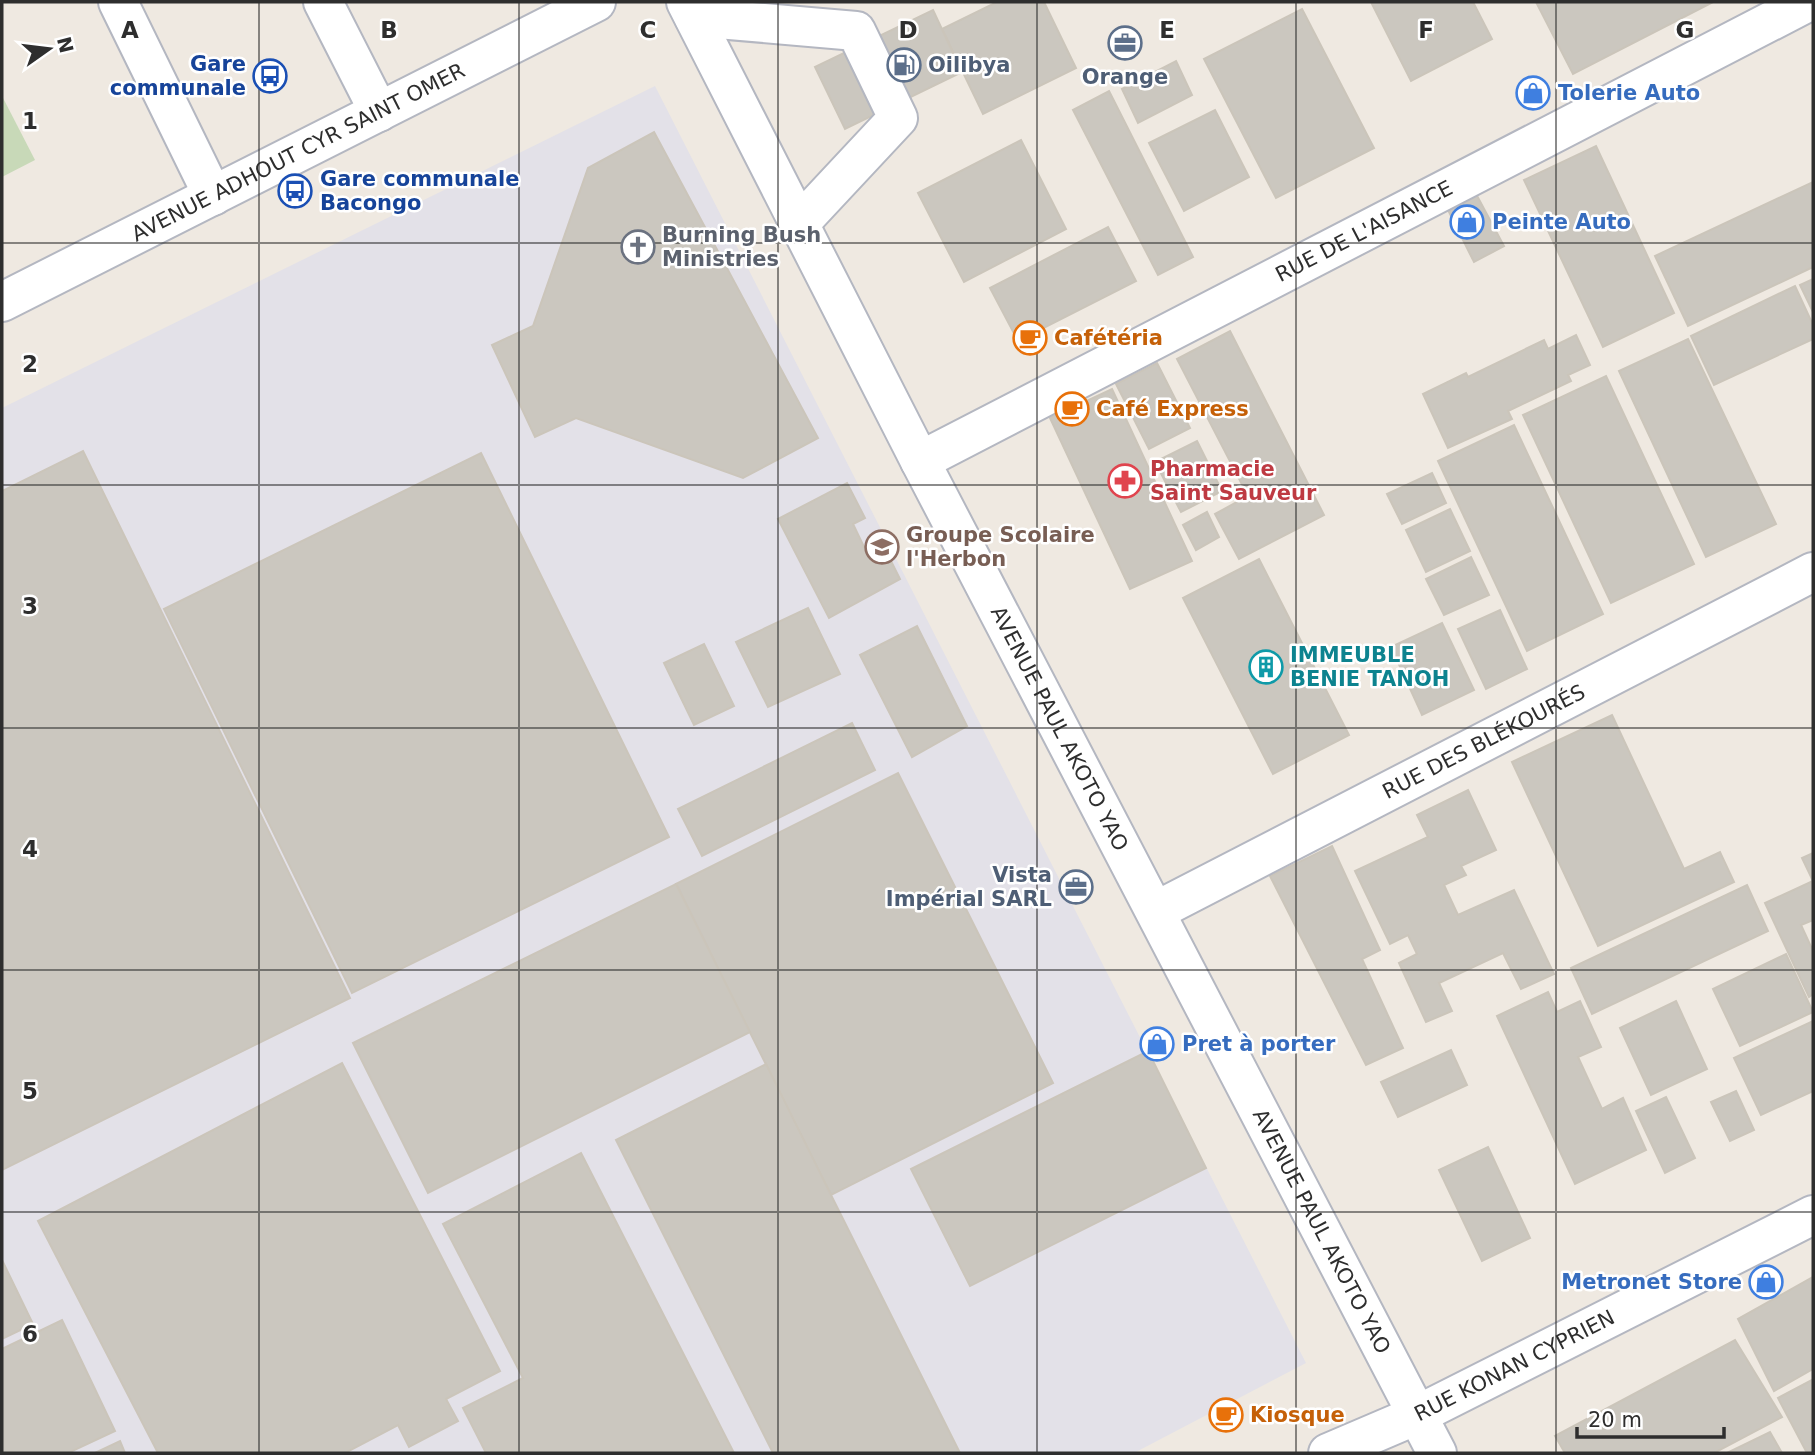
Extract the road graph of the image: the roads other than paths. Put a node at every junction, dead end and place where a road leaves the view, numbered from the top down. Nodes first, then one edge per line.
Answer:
1 (118, 2) edge
2 (323, 2) edge
3 (596, 2) edge
4 (1808, 2) edge
5 (690, 9) edge
6 (855, 16) edge
7 (379, 111) junction
8 (213, 196) junction
9 (799, 224) junction
10 (2, 302) edge
11 (920, 461) junction
12 (1813, 572) edge
13 (1156, 911) junction
14 (1813, 1215) edge
15 (1417, 1415) junction
16 (1328, 1453) edge
17 (1437, 1453) edge

1 - 8 street
2 - 7 street
3 - 7 street, AVENUE ADHOUT CYR SAINT OMER
4 - 11 street, RUE DE L'AISANCE
5 - 6 street
5 - 9 street, AVENUE PAUL AKOTO YAO
6 - 9 street
7 - 8 street, AVENUE ADHOUT CYR SAINT OMER
8 - 10 street, AVENUE ADHOUT CYR SAINT OMER
9 - 11 street, AVENUE PAUL AKOTO YAO
11 - 13 street, AVENUE PAUL AKOTO YAO
12 - 13 street, RUE DES BLÉKOURÉS
13 - 15 street, AVENUE PAUL AKOTO YAO
14 - 15 street, RUE KONAN CYPRIEN
15 - 16 street, RUE KONAN CYPRIEN
15 - 17 street, AVENUE PAUL AKOTO YAO

